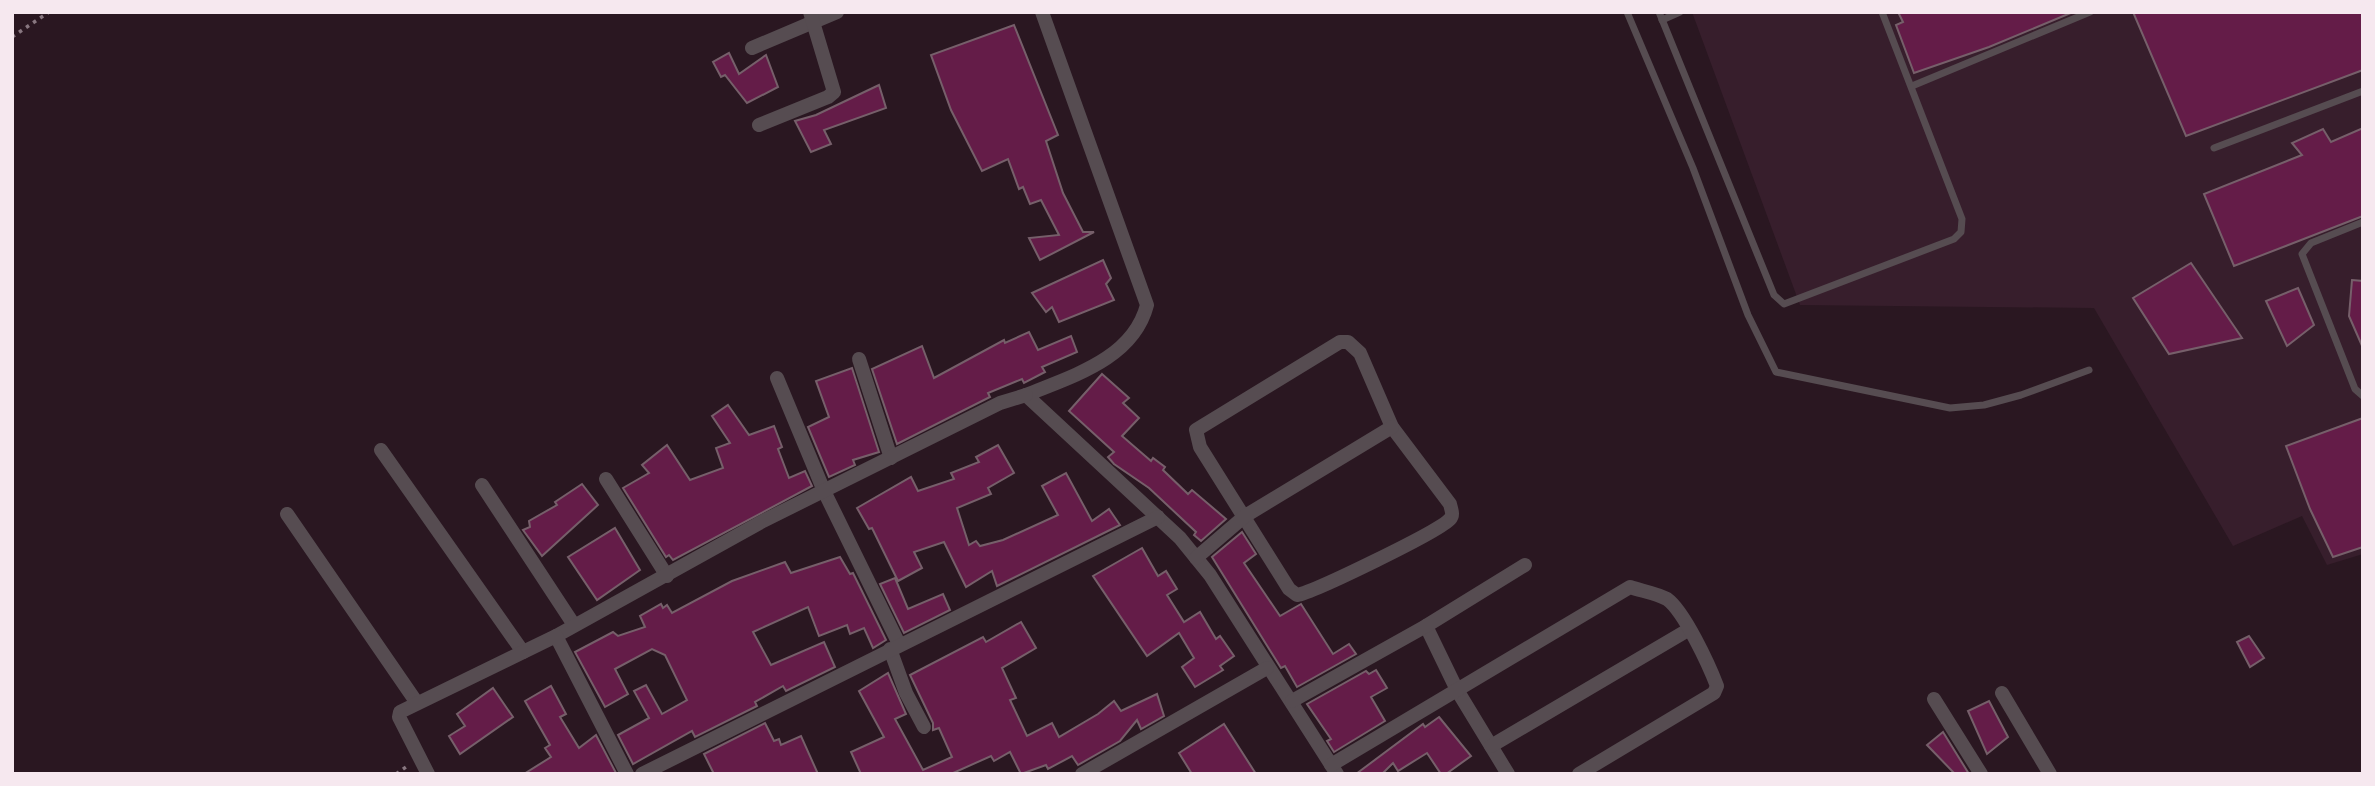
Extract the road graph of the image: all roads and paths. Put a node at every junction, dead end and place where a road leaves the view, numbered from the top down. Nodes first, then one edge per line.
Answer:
1 (49, 12) edge
2 (838, 12) edge
3 (1627, 12) edge
4 (1680, 12) edge
5 (1882, 12) edge
6 (2090, 12) edge
7 (1045, 13) edge
8 (1660, 16) edge
9 (812, 17) edge
10 (12, 37) edge
11 (752, 48) dead end
12 (1912, 86) junction
13 (2363, 91) edge
14 (760, 124) dead end
15 (2214, 148) dead end
16 (2363, 222) edge
17 (859, 359) dead end
18 (2089, 370) dead end
19 (777, 378) dead end
20 (1026, 395) junction
21 (2363, 396) edge
22 (1392, 427) junction
23 (381, 450) dead end
24 (891, 458) junction
25 (607, 479) dead end
26 (482, 485) dead end
27 (824, 491) junction
28 (287, 514) dead end
29 (1245, 516) junction
30 (1158, 517) junction
31 (1196, 558) junction
32 (1525, 565) dead end
33 (667, 576) junction
34 (574, 625) junction
35 (1426, 626) junction
36 (1688, 630) junction
37 (556, 636) junction
38 (895, 647) junction
39 (523, 652) junction
40 (1267, 668) junction
41 (1457, 690) junction
42 (2002, 693) dead end
43 (1934, 699) dead end
44 (1292, 701) junction
45 (417, 703) junction
46 (924, 727) dead end
47 (1491, 746) junction
48 (1334, 769) edge
49 (428, 774) edge
50 (627, 774) edge
51 (642, 774) edge
52 (1082, 774) edge
53 (1508, 774) edge
54 (1579, 774) edge
55 (1981, 774) edge
56 (2050, 774) edge

1 - 10 path
2 - 9 street
3 - 18 lane
4 - 8 lane
5 - 12 lane
6 - 12 lane
7 - 20 street
8 - 12 lane
9 - 11 street
9 - 14 street
13 - 15 lane
16 - 21 lane
17 - 24 street
19 - 27 street
20 - 24 street
20 - 30 street
22 - 29 street
22 - 29 street
22 - 29 street
23 - 39 street
24 - 27 street
25 - 33 street
26 - 34 street
27 - 33 street
27 - 38 street
28 - 45 street
29 - 31 street
30 - 31 street
30 - 38 street
31 - 40 street
32 - 35 street
33 - 34 street
34 - 37 street
35 - 41 street
35 - 44 street
36 - 41 street
36 - 47 street
36 - 54 street
37 - 39 street
37 - 50 street
38 - 46 street
38 - 51 street
39 - 45 street
40 - 44 street
40 - 52 street
41 - 47 street
41 - 48 street
42 - 56 street
43 - 55 street
44 - 48 street
45 - 49 street
47 - 53 street

